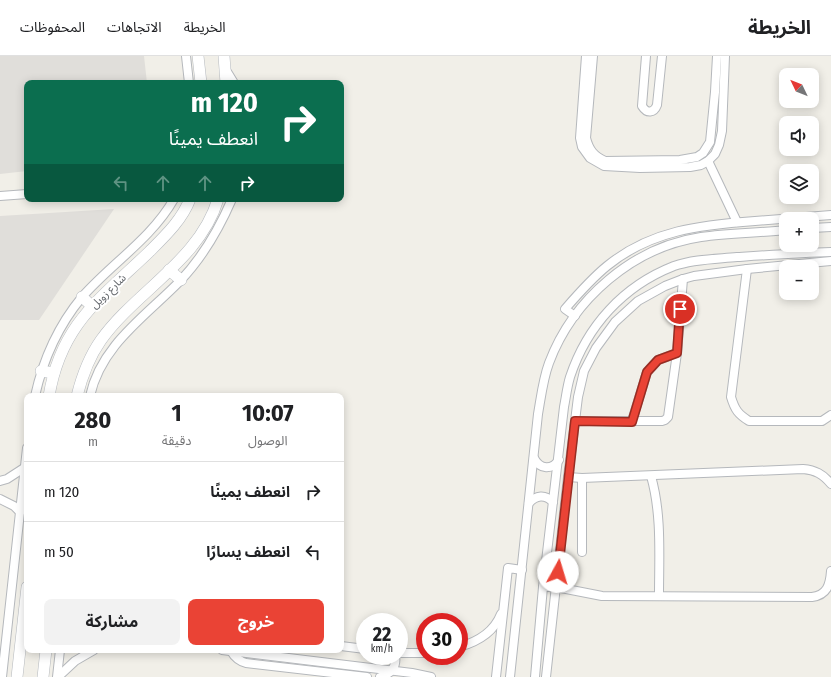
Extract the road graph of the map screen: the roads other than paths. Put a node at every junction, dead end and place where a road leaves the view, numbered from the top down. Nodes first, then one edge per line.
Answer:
1 (186, 56) edge
2 (198, 56) edge
3 (593, 56) edge
4 (646, 56) edge
5 (662, 56) edge
6 (717, 56) edge
7 (725, 56) edge
8 (224, 62) edge
9 (588, 62) edge
10 (189, 80) edge
11 (200, 80) edge
12 (226, 80) edge
13 (233, 80) edge
14 (719, 92) junction
15 (711, 130) junction
16 (722, 131) junction
17 (710, 142) junction
18 (719, 145) junction
19 (702, 161) junction
20 (24, 194) edge
21 (0, 196) edge
22 (172, 202) edge
23 (189, 202) edge
24 (217, 202) edge
25 (231, 202) edge
26 (831, 216) edge
27 (737, 222) junction
28 (830, 227) edge
29 (819, 228) edge
30 (779, 231) edge
31 (831, 252) edge
32 (831, 261) edge
33 (747, 269) junction
34 (169, 270) junction
35 (683, 279) junction
36 (181, 280) junction
37 (82, 297) junction
38 (92, 306) junction
39 (575, 316) junction
40 (677, 353) junction
41 (41, 371) junction
42 (54, 373) junction
43 (36, 393) edge
44 (49, 393) edge
45 (79, 393) edge
46 (91, 393) edge
47 (831, 416) edge
48 (575, 421) junction
49 (632, 422) junction
50 (534, 458) junction
51 (559, 460) junction
52 (24, 468) joint
53 (651, 476) junction
54 (568, 477) junction
55 (582, 478) junction
56 (0, 481) edge
57 (831, 484) edge
58 (0, 498) edge
59 (553, 502) junction
60 (529, 503) junction
61 (20, 512) junction
62 (582, 552) dead end
63 (522, 570) junction
64 (831, 571) edge
65 (543, 587) junction
66 (556, 588) junction
67 (659, 596) junction
68 (503, 607) junction
69 (24, 613) edge
70 (468, 644) edge
71 (344, 646) edge
72 (356, 648) edge
73 (46, 653) edge
74 (60, 653) edge
75 (89, 653) edge
76 (232, 653) edge
77 (247, 653) edge
78 (395, 665) edge
79 (392, 671) junction
80 (302, 673) edge
81 (316, 674) edge
82 (2, 677) edge
83 (17, 677) edge
84 (43, 677) edge
85 (57, 677) edge
86 (367, 677) edge
87 (380, 677) edge
88 (431, 677) edge
89 (496, 677) edge
90 (510, 677) edge
91 (535, 677) edge
92 (546, 677) edge

1 - 10 street
2 - 11 main road
3 - 9 street
4 - 5 street
6 - 14 street
7 - 14 street
8 - 12 main road
8 - 13 street
9 - 19 street
14 - 15 street
14 - 16 street
15 - 16 street
15 - 17 street
16 - 18 street
17 - 18 street
17 - 19 street
18 - 19 street
19 - 27 street
20 - 21 street
22 - 37 street
23 - 38 main road, شارع زويل
24 - 34 main road
25 - 36 street
26 - 27 street
26 - 28 street
27 - 39 street
28 - 29 street
30 - 39 street
31 - 51 street
32 - 33 street
33 - 35 street
33 - 47 street
34 - 36 main road
34 - 45 main road
35 - 40 street
35 - 48 street
36 - 46 street
37 - 38 main road
37 - 41 street
38 - 42 main road, شارع زويل
39 - 50 street
40 - 49 street
40 - 49 street
41 - 42 main road
41 - 43 street
42 - 44 main road, شارع زويل
48 - 49 street
48 - 54 street
50 - 51 street
50 - 60 street
51 - 59 street
52 - 56 street
52 - 61 street
53 - 55 street
53 - 57 street
53 - 67 street
54 - 55 street
54 - 66 street
55 - 62 street
58 - 61 street
59 - 60 street
59 - 65 street
60 - 63 street
61 - 82 street
63 - 68 street
63 - 90 street
64 - 67 street
65 - 66 street
65 - 91 street
66 - 67 street
66 - 92 street
68 - 70 street
68 - 89 street
69 - 83 main road
71 - 72 street
73 - 84 main road
74 - 85 street
75 - 85 street
76 - 80 street
77 - 79 street
78 - 79 street
79 - 87 street
79 - 88 street
80 - 81 street
81 - 86 street

